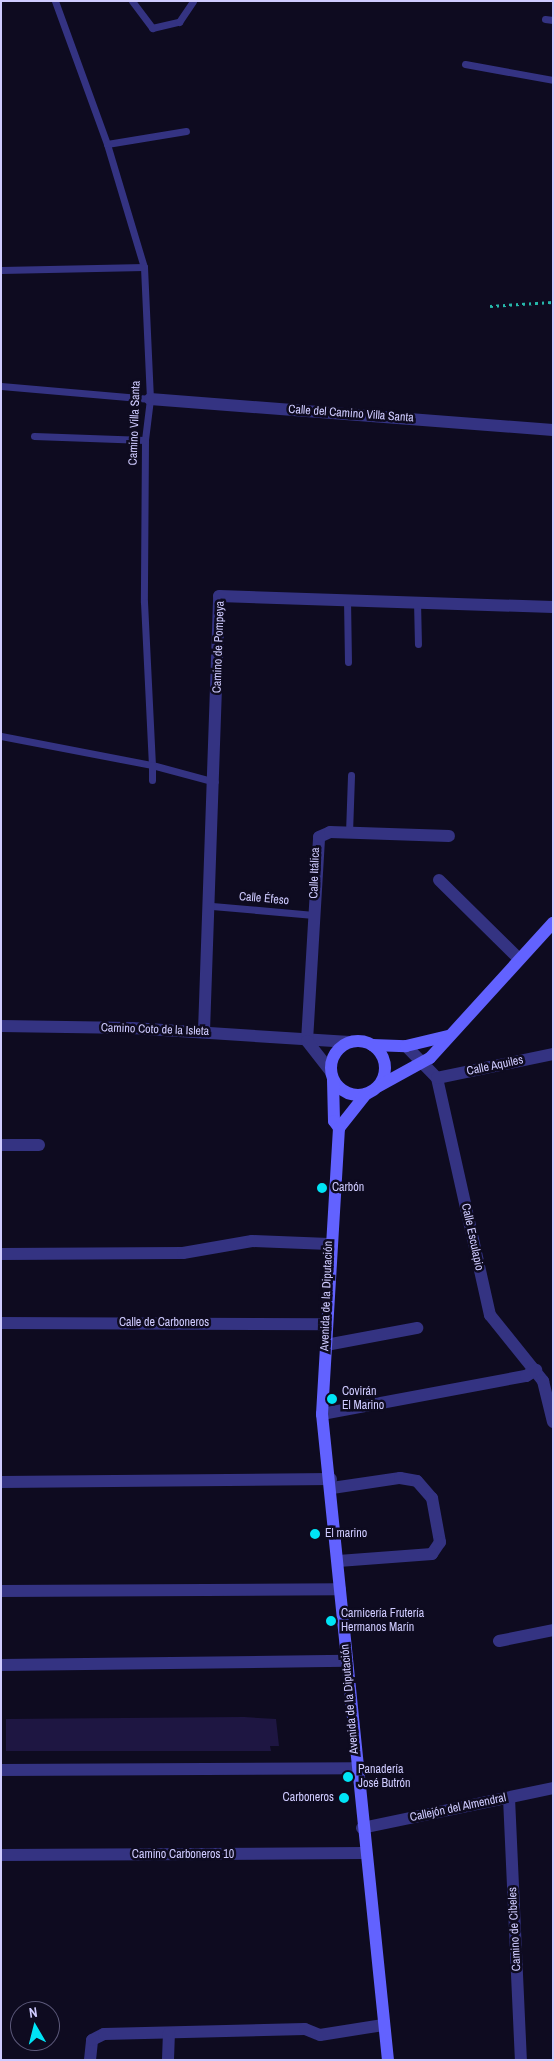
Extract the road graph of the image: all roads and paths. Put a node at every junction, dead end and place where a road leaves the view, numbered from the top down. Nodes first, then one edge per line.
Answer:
1 (55, 1) edge
2 (132, 1) edge
3 (193, 1) edge
4 (545, 19) dead end
5 (553, 20) edge
6 (465, 64) dead end
7 (553, 80) edge
8 (186, 130) dead end
9 (107, 144) junction
10 (144, 267) junction
11 (1, 270) edge
12 (553, 302) edge
13 (490, 306) dead end
14 (1, 386) edge
15 (150, 399) junction
16 (553, 430) edge
17 (34, 436) dead end
18 (145, 440) junction
19 (347, 599) junction
20 (416, 600) junction
21 (553, 608) edge
22 (418, 644) dead end
23 (348, 662) dead end
24 (1, 736) edge
25 (152, 765) junction
26 (351, 775) dead end
27 (152, 780) dead end
28 (215, 782) junction
29 (349, 833) junction
30 (449, 836) dead end
31 (439, 880) dead end
32 (212, 906) junction
33 (314, 915) junction
34 (553, 923) edge
35 (519, 958) junction
36 (1, 1026) edge
37 (204, 1031) junction
38 (448, 1036) junction
39 (307, 1041) junction
40 (350, 1042) junction
41 (372, 1045) junction
42 (406, 1046) junction
43 (553, 1054) edge
44 (426, 1061) junction
45 (332, 1076) junction
46 (437, 1078) junction
47 (379, 1086) junction
48 (366, 1094) junction
49 (339, 1128) junction
50 (1, 1145) edge
51 (39, 1145) dead end
52 (329, 1244) junction
53 (1, 1254) edge
54 (1, 1322) edge
55 (326, 1324) junction
56 (417, 1328) dead end
57 (326, 1345) junction
58 (536, 1370) junction
59 (548, 1380) edge
60 (322, 1414) junction
61 (553, 1422) edge
62 (1, 1482) edge
63 (332, 1484) junction
64 (338, 1561) junction
65 (340, 1589) junction
66 (1, 1591) edge
67 (553, 1630) edge
68 (499, 1641) dead end
69 (347, 1661) junction
70 (1, 1665) edge
71 (356, 1768) junction
72 (1, 1770) edge
73 (553, 1788) edge
74 (509, 1798) junction
75 (362, 1828) junction
76 (364, 1853) junction
77 (1, 1855) edge
78 (383, 2025) junction
79 (169, 2033) junction
80 (90, 2060) edge
81 (168, 2060) edge
82 (388, 2060) edge
83 (521, 2060) edge

1 - 9 lane, Camino Villa Santa
2 - 3 lane
4 - 5 lane
6 - 7 lane
8 - 9 lane
9 - 10 lane, Camino Villa Santa
10 - 11 lane
10 - 15 lane, Camino Villa Santa
12 - 13 path
14 - 15 lane
15 - 16 street, Calle del Camino Villa Santa
15 - 18 lane, Camino Villa Santa
17 - 18 lane
18 - 25 lane, Camino Villa Santa
19 - 20 street, Camino de Pompeya
19 - 23 lane
19 - 28 street, Camino de Pompeya
20 - 21 street, Camino de Pompeya
20 - 22 lane
24 - 25 lane
25 - 27 lane, Camino Villa Santa
25 - 28 lane
26 - 29 lane
28 - 32 street, Camino de Pompeya
29 - 30 street, Calle Itálica
29 - 33 street, Calle Itálica
31 - 35 street
32 - 33 lane, Calle Éfeso
32 - 37 street, Camino de Pompeya
33 - 39 street, Calle Itálica
34 - 35 street
35 - 38 street
36 - 37 street, Camino Coto de la Isleta
37 - 39 street, Camino Coto de la Isleta
38 - 42 street
38 - 44 street
39 - 40 street, Camino Coto de la Isleta
39 - 45 street
40 - 41 street
40 - 45 street
41 - 42 street
41 - 47 street
42 - 44 street, Calle Esculapio
43 - 46 street, Calle Aquiles
44 - 46 street, Calle Esculapio
44 - 47 street
45 - 48 street
45 - 49 street, Avenida de la Diputación
46 - 58 street, Calle Esculapio
47 - 48 street
48 - 49 street
49 - 52 street, Avenida de la Diputación
50 - 51 street
52 - 53 street
52 - 55 street, Avenida de la Diputación
54 - 55 street, Calle de Carboneros
55 - 57 street, Avenida de la Diputación
56 - 57 street
57 - 60 street, Avenida de la Diputación
58 - 59 street, Calle Esculapio
58 - 60 street
59 - 61 street, Calle Esculapio
60 - 63 street, Avenida de la Diputación
62 - 63 street
63 - 64 street, Avenida de la Diputación
63 - 64 street
64 - 65 street, Avenida de la Diputación
65 - 66 street
65 - 69 street, Avenida de la Diputación
67 - 68 street
69 - 70 street
69 - 71 street, Avenida de la Diputación
71 - 72 street
71 - 75 street, Avenida de la Diputación
73 - 74 street, Callejón del Almendral
74 - 75 street, Callejón del Almendral
74 - 83 street, Camino de Cibeles
75 - 76 street, Avenida de la Diputación
76 - 77 street, Camino Carboneros 10
76 - 78 street, Avenida de la Diputación
78 - 79 street
78 - 82 street, Avenida de la Diputación
79 - 80 street
79 - 81 street

